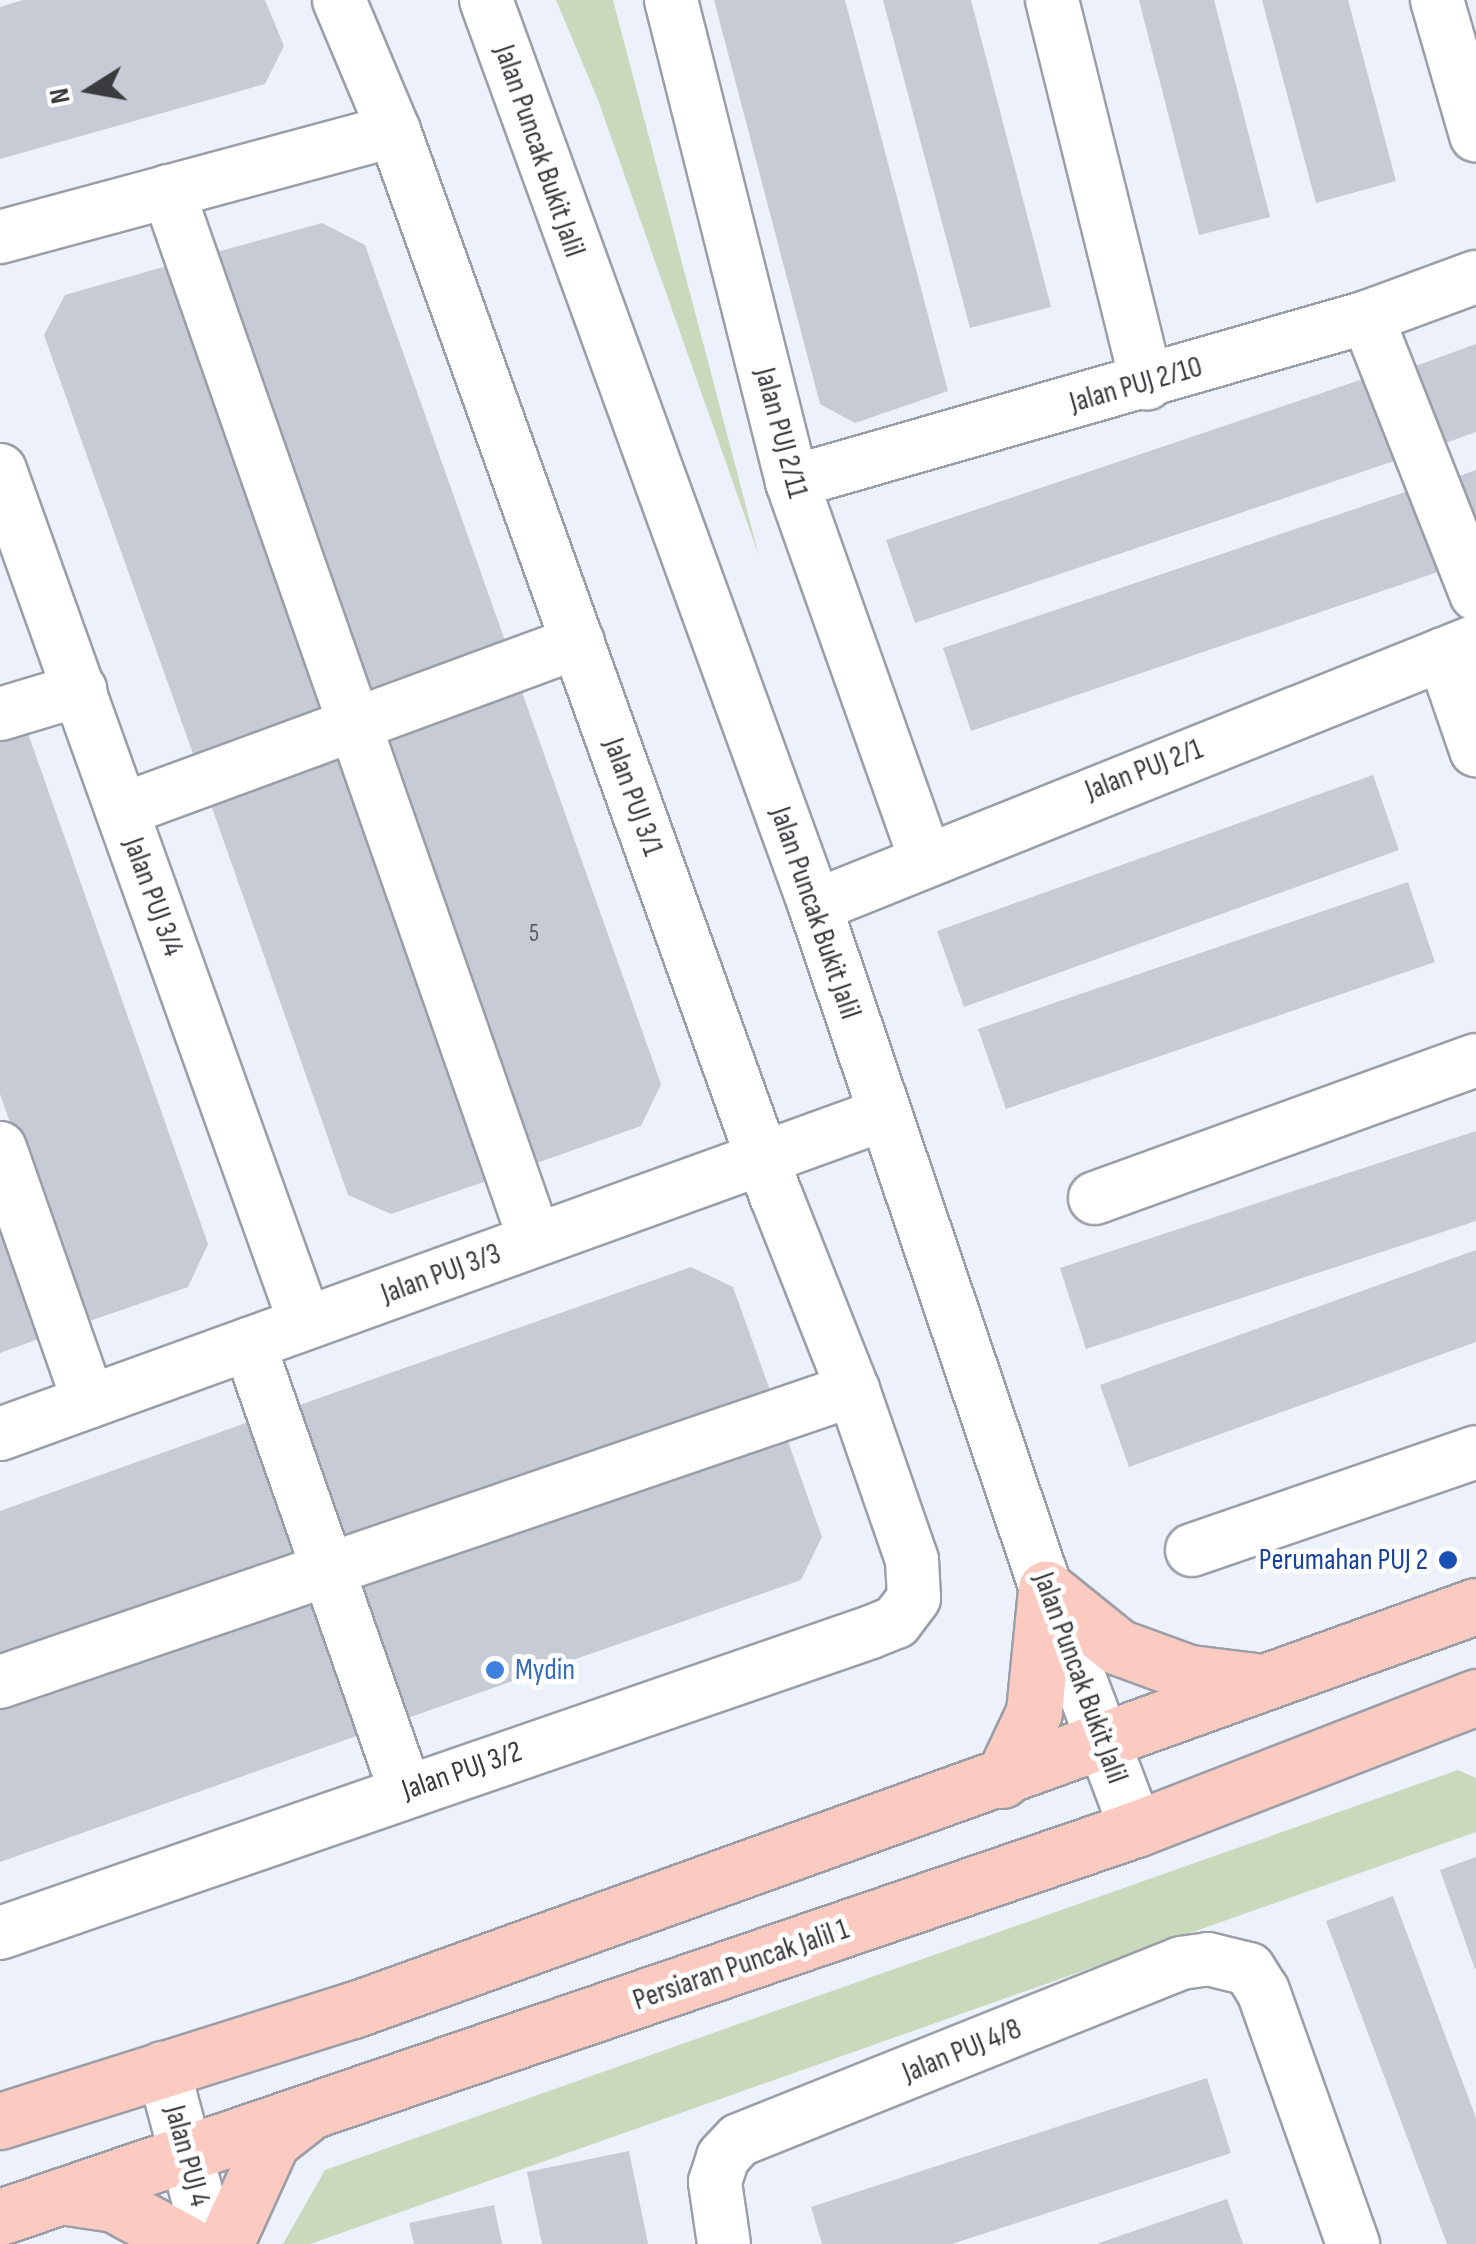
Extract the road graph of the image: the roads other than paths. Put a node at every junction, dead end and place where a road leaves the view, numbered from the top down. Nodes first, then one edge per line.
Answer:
1 (339, 0) edge
2 (486, 0) edge
3 (671, 0) edge
4 (1052, 0) edge
5 (1438, 0) edge
6 (394, 131) junction
7 (1476, 135) edge
8 (168, 191) junction
9 (0, 238) edge
10 (1476, 277) edge
11 (1367, 317) junction
12 (1147, 383) junction
13 (0, 470) edge
14 (792, 482) junction
15 (1476, 594) edge
16 (578, 642) junction
17 (1459, 647) edge
18 (80, 690) junction
19 (0, 714) edge
20 (355, 724) junction
21 (1476, 750) edge
22 (122, 810) junction
23 (925, 857) junction
24 (814, 906) junction
25 (1476, 1060) edge
26 (882, 1115) junction
27 (0, 1148) edge
28 (763, 1157) junction
29 (1094, 1198) dead end
30 (534, 1240) junction
31 (305, 1323) junction
32 (249, 1344) junction
33 (853, 1390) junction
34 (89, 1402) junction
35 (0, 1434) edge
36 (1476, 1452) edge
37 (1192, 1550) dead end
38 (328, 1569) junction
39 (1046, 1589) junction
40 (914, 1598) joint
41 (1476, 1606) edge
42 (0, 1682) edge
43 (1268, 1683) junction
44 (1476, 1696) edge
45 (1104, 1744) junction
46 (1002, 1780) junction
47 (405, 1790) junction
48 (1136, 1829) junction
49 (1, 1929) edge
50 (163, 2068) junction
51 (306, 2114) junction
52 (0, 2121) edge
53 (188, 2152) junction
54 (60, 2196) junction
55 (0, 2217) edge
56 (187, 2244) edge
57 (210, 2244) edge
58 (225, 2244) edge
59 (724, 2244) edge
60 (1353, 2244) edge

1 - 6 street, Jalan PUJ 3/1
2 - 24 street, Jalan Puncak Bukit Jalil
3 - 14 street, Jalan PUJ 2/11
4 - 12 street
5 - 7 street
6 - 8 street
6 - 16 street, Jalan PUJ 3/1
8 - 9 street
8 - 20 street
10 - 11 street, Jalan PUJ 2/10
11 - 12 street, Jalan PUJ 2/10
11 - 15 street
12 - 14 street, Jalan PUJ 2/10
13 - 18 street, Jalan PUJ 3/4
14 - 23 street, Jalan PUJ 2/11
16 - 20 street
16 - 28 street, Jalan PUJ 3/1
17 - 21 street
17 - 23 street, Jalan PUJ 2/1
18 - 19 street
18 - 22 street, Jalan PUJ 3/4
20 - 22 street
20 - 30 street
22 - 31 street, Jalan PUJ 3/4
23 - 24 street, Jalan PUJ 2/1
24 - 26 street, Jalan Puncak Bukit Jalil
25 - 29 street
26 - 28 street, Jalan PUJ 3/3
26 - 39 street, Jalan Puncak Bukit Jalil
27 - 34 street
28 - 30 street, Jalan PUJ 3/3
28 - 33 street, Jalan PUJ 3/1
30 - 31 street, Jalan PUJ 3/3
31 - 32 street, Jalan PUJ 3/3
32 - 34 street, Jalan PUJ 3/3
32 - 38 street
33 - 38 street
33 - 40 street, Jalan PUJ 3/1
34 - 35 street, Jalan PUJ 3/3
36 - 37 street
38 - 42 street
38 - 47 street
39 - 43 main road
39 - 45 street, Jalan Puncak Bukit Jalil
39 - 46 main road
40 - 47 street, Jalan PUJ 3/2
41 - 43 main road
43 - 45 main road
44 - 48 main road, Persiaran Puncak Jalil 1
45 - 46 main road
45 - 48 street, Jalan Puncak Bukit Jalil
46 - 50 main road
47 - 49 street, Jalan PUJ 3/2
48 - 51 main road, Persiaran Puncak Jalil 1
50 - 52 main road
50 - 53 street, Jalan PUJ 4
51 - 53 main road, Persiaran Puncak Jalil 1
51 - 58 main road
53 - 54 main road, Persiaran Puncak Jalil 1
53 - 57 street, Jalan PUJ 4
54 - 55 main road, Persiaran Puncak Jalil 1
54 - 56 main road
59 - 60 street, Jalan PUJ 4/8

